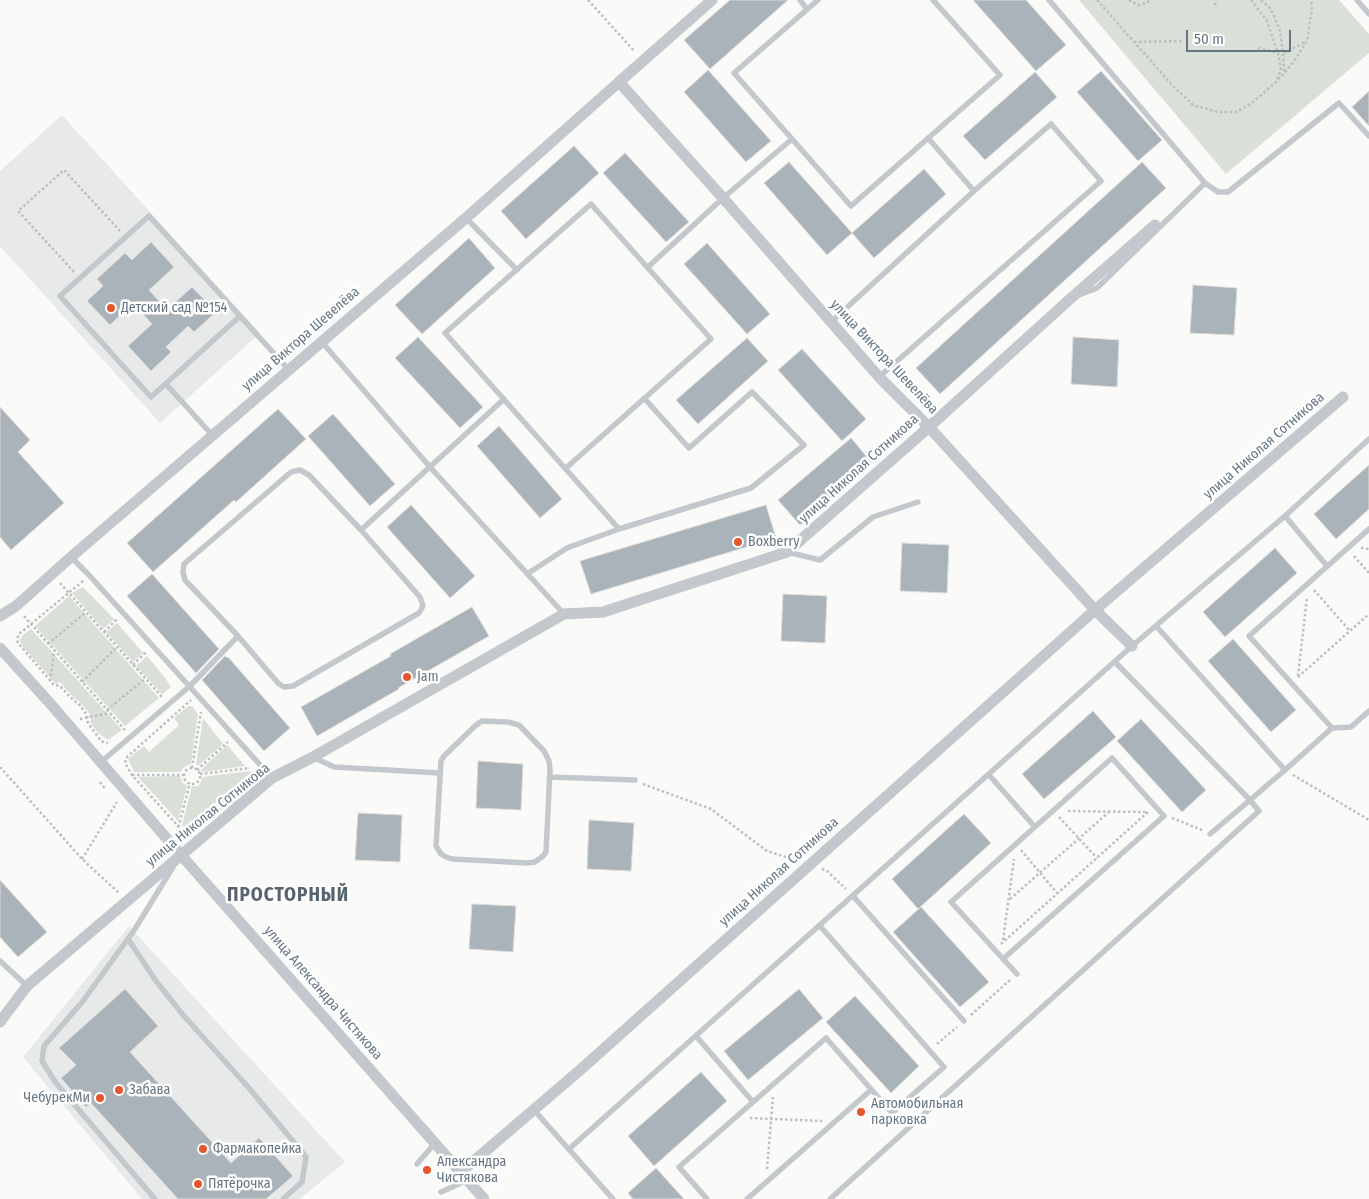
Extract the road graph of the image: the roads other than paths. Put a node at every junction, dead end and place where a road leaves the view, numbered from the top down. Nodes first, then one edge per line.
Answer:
1 (712, 0) edge
2 (800, 0) edge
3 (818, 0) edge
4 (933, 0) edge
5 (1049, 0) edge
6 (1357, 0) edge
7 (807, 9) junction
8 (1369, 14) edge
9 (619, 82) junction
10 (1369, 136) edge
11 (928, 138) junction
12 (792, 139) junction
13 (1205, 183) junction
14 (974, 191) junction
15 (723, 198) junction
16 (466, 218) junction
17 (1155, 224) dead end
18 (648, 267) junction
19 (516, 270) junction
20 (1070, 299) junction
21 (240, 316) junction
22 (831, 322) junction
23 (322, 341) junction
24 (289, 370) junction
25 (879, 377) junction
26 (166, 384) junction
27 (1343, 397) dead end
28 (644, 398) junction
29 (504, 399) junction
30 (929, 427) junction
31 (213, 436) junction
32 (1369, 439) edge
33 (430, 467) junction
34 (566, 468) junction
35 (918, 502) dead end
36 (1285, 516) junction
37 (620, 528) junction
38 (1369, 529) edge
39 (361, 530) junction
40 (788, 552) junction
41 (71, 557) junction
42 (1327, 566) junction
43 (527, 574) junction
44 (1095, 610) junction
45 (564, 614) junction
46 (0, 616) edge
47 (1157, 627) junction
48 (238, 636) junction
49 (1132, 646) junction
50 (0, 648) edge
51 (1115, 662) junction
52 (190, 686) junction
53 (1369, 711) edge
54 (1332, 728) junction
55 (313, 757) junction
56 (101, 762) junction
57 (1285, 770) junction
58 (440, 773) junction
59 (989, 775) junction
60 (550, 777) junction
61 (272, 778) junction
62 (635, 780) road end
63 (1250, 800) junction
64 (1035, 827) junction
65 (1210, 834) road end
66 (177, 850) junction
67 (853, 896) junction
68 (820, 926) junction
69 (128, 940) junction
70 (1003, 959) junction
71 (0, 961) edge
72 (1016, 974) road end
73 (27, 986) junction
74 (964, 1021) road end
75 (0, 1022) edge
76 (696, 1036) junction
77 (871, 1090) junction
78 (753, 1102) junction
79 (534, 1110) junction
80 (435, 1143) junction
81 (569, 1149) junction
82 (417, 1164) dead end
83 (465, 1176) junction
84 (441, 1192) dead end
85 (155, 1199) edge
86 (283, 1199) edge
87 (484, 1199) edge
88 (613, 1199) edge
89 (707, 1199) edge
90 (747, 1199) edge
91 (830, 1199) edge

1 - 9 street, улица Виктора Шевелёва
2 - 7 lane
3 - 7 lane
4 - 11 lane
5 - 13 lane
6 - 8 lane
7 - 12 lane
9 - 15 street, улица Виктора Шевелёва
9 - 16 street, улица Виктора Шевелёва
10 - 13 lane
11 - 12 lane
11 - 14 lane
12 - 15 lane
13 - 20 lane
14 - 22 lane
14 - 25 lane
15 - 18 lane
15 - 22 street, улица Виктора Шевелёва
16 - 19 lane
16 - 23 street, улица Виктора Шевелёва
17 - 20 street, улица Николая Сотникова
18 - 19 lane
18 - 28 lane
19 - 29 lane
20 - 30 street, улица Николая Сотникова
21 - 24 lane
21 - 26 lane
21 - 26 lane
22 - 25 street, улица Виктора Шевелёва
23 - 24 street, улица Виктора Шевелёва
23 - 33 lane
24 - 31 street, улица Виктора Шевелёва
25 - 30 street, улица Виктора Шевелёва
26 - 31 lane
27 - 44 street, улица Николая Сотникова
28 - 34 lane
28 - 37 lane
29 - 33 lane
29 - 34 lane
30 - 40 street, улица Николая Сотникова
30 - 44 street, улица Виктора Шевелёва
31 - 41 street, улица Виктора Шевелёва
32 - 36 lane
33 - 39 lane
33 - 43 lane
34 - 37 lane
35 - 40 lane
36 - 42 lane
36 - 47 lane
37 - 43 lane
38 - 42 lane
39 - 48 lane
39 - 48 lane
40 - 45 street, улица Николая Сотникова
41 - 46 street, улица Виктора Шевелёва
41 - 52 lane
42 - 54 lane
43 - 45 lane
44 - 49 street, улица Виктора Шевелёва
44 - 79 street, улица Николая Сотникова
45 - 55 street, улица Николая Сотникова
47 - 49 lane
47 - 57 lane
48 - 52 lane
49 - 51 lane
50 - 56 street, улица Александра Чистякова
51 - 59 lane
51 - 63 lane
52 - 56 lane
52 - 61 lane
53 - 54 lane
54 - 57 lane
55 - 58 lane
55 - 61 street, улица Николая Сотникова
56 - 66 street, улица Александра Чистякова
57 - 63 lane
58 - 60 lane
58 - 60 lane
59 - 64 lane
59 - 67 lane
60 - 62 lane
61 - 66 street, улица Николая Сотникова
63 - 65 lane
63 - 91 lane
64 - 70 lane
64 - 70 lane
66 - 69 lane
66 - 73 street, улица Николая Сотникова
66 - 80 street, улица Александра Чистякова
67 - 68 lane
67 - 74 lane
68 - 76 lane
68 - 77 lane
69 - 85 lane
69 - 86 lane
70 - 72 lane
71 - 73 lane
73 - 75 street, улица Николая Сотникова
76 - 78 lane
76 - 81 lane
77 - 78 lane
77 - 90 lane
78 - 89 lane
79 - 81 lane
79 - 83 street, улица Николая Сотникова
80 - 82 lane
80 - 83 street, улица Александра Чистякова
81 - 88 lane
83 - 84 lane
83 - 87 street, улица Александра Чистякова

